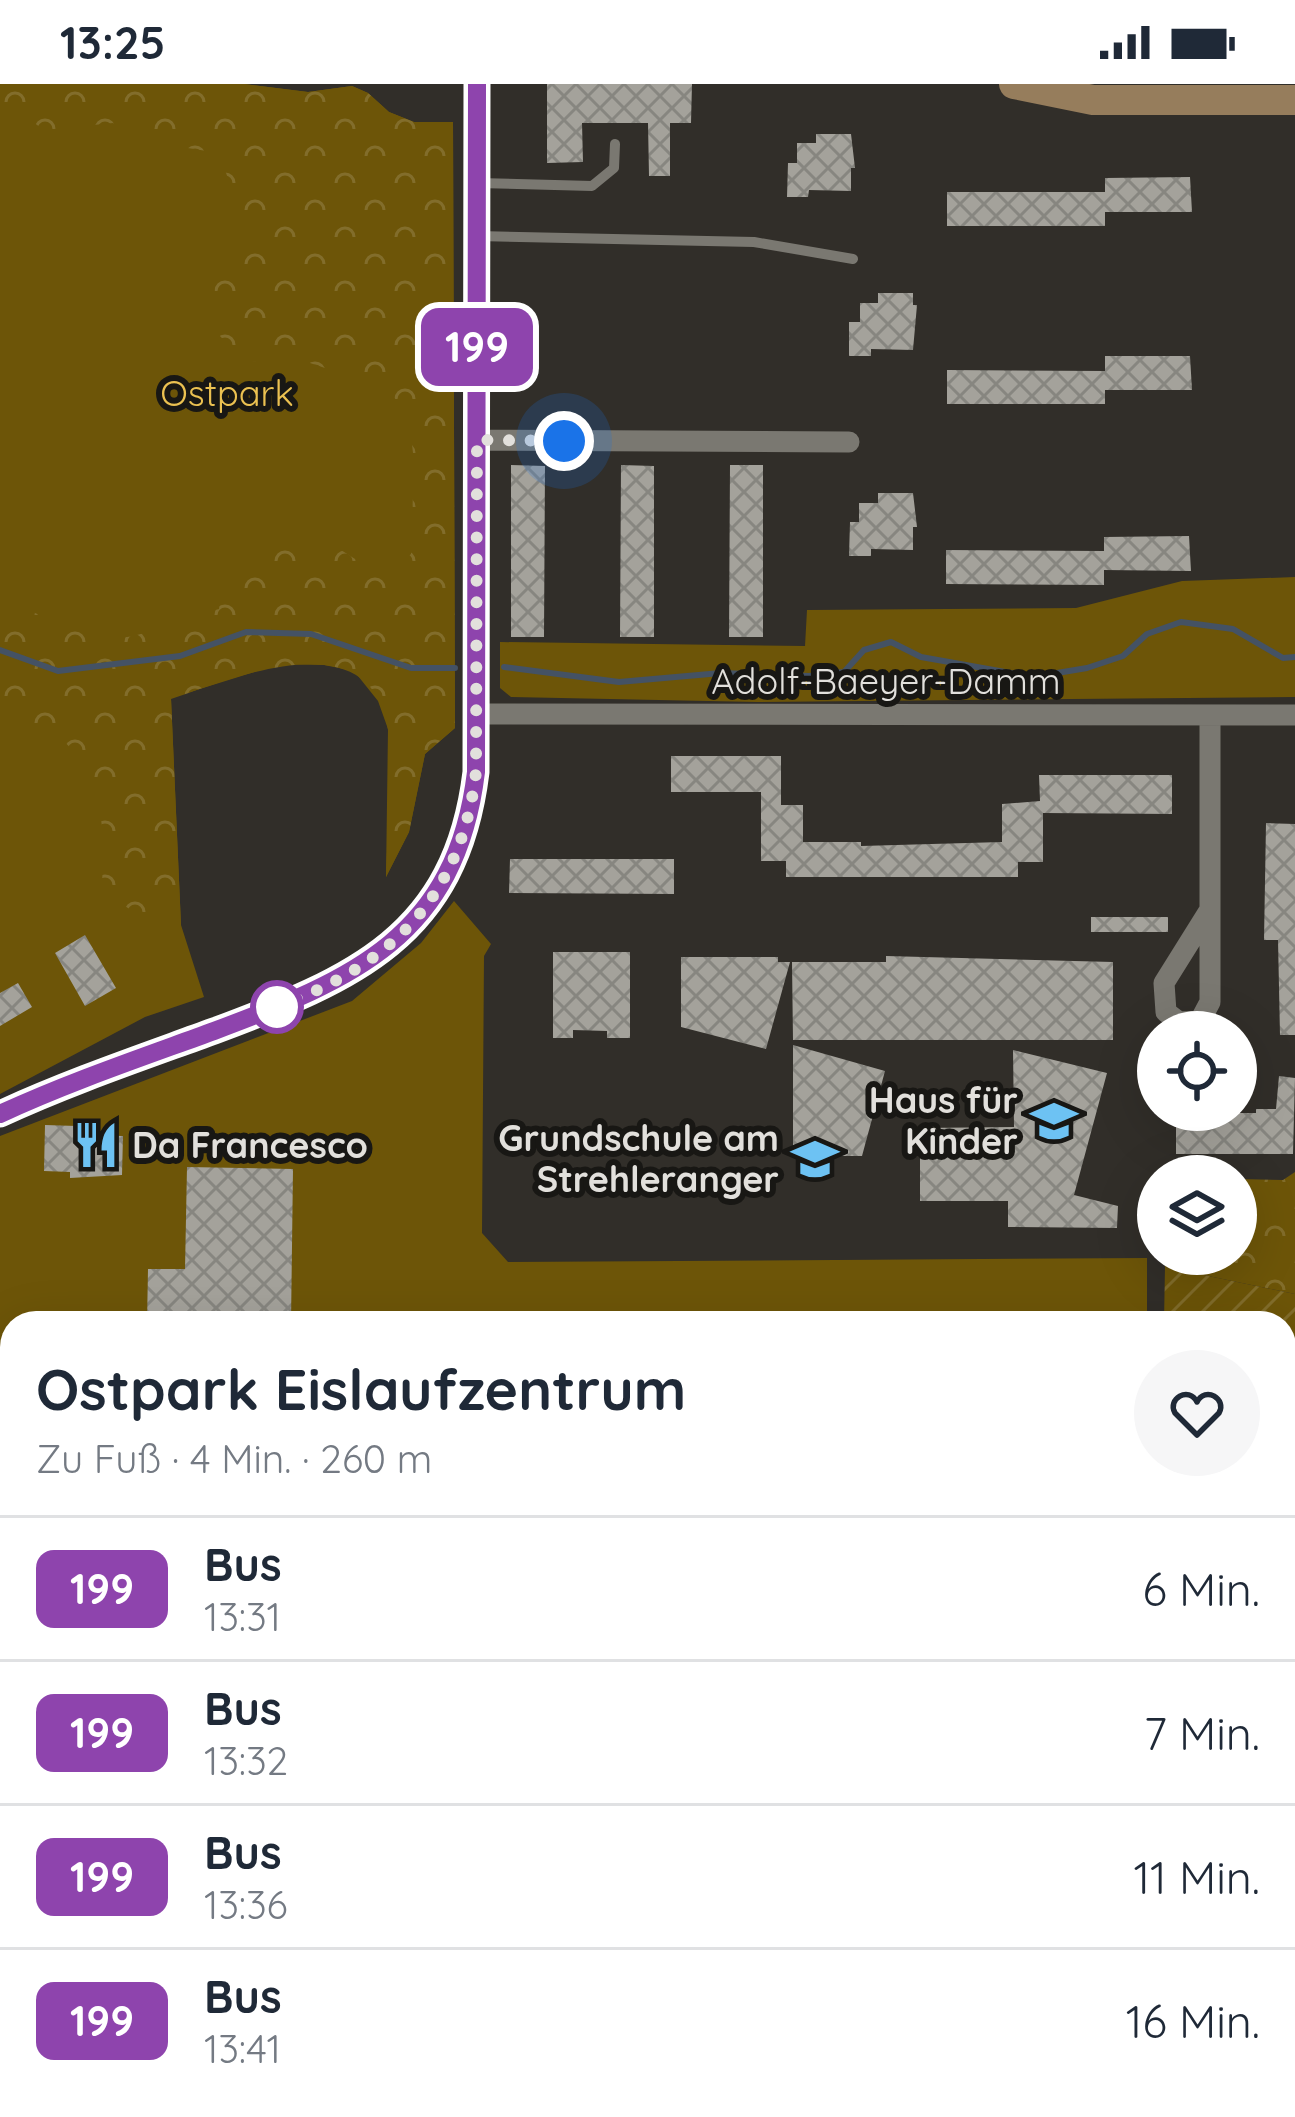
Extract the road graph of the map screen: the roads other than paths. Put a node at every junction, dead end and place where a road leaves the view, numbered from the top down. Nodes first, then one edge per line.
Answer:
1 (477, 84) edge
2 (1014, 84) edge
3 (1295, 100) edge
4 (615, 144) dead end
5 (477, 183) junction
6 (477, 236) junction
7 (853, 259) dead end
8 (477, 440) junction
9 (849, 442) dead end
10 (476, 714) junction
11 (1210, 715) junction
12 (1295, 715) edge
13 (1209, 911) junction
14 (0, 1114) edge

1 - 5 street
2 - 3 main road
4 - 5 lane
5 - 6 street
6 - 7 lane
6 - 8 street
8 - 9 street
8 - 10 street
10 - 11 street, Adolf-Baeyer-Damm
10 - 14 street
11 - 12 street, Adolf-Baeyer-Damm
11 - 13 street
13 - 13 street

